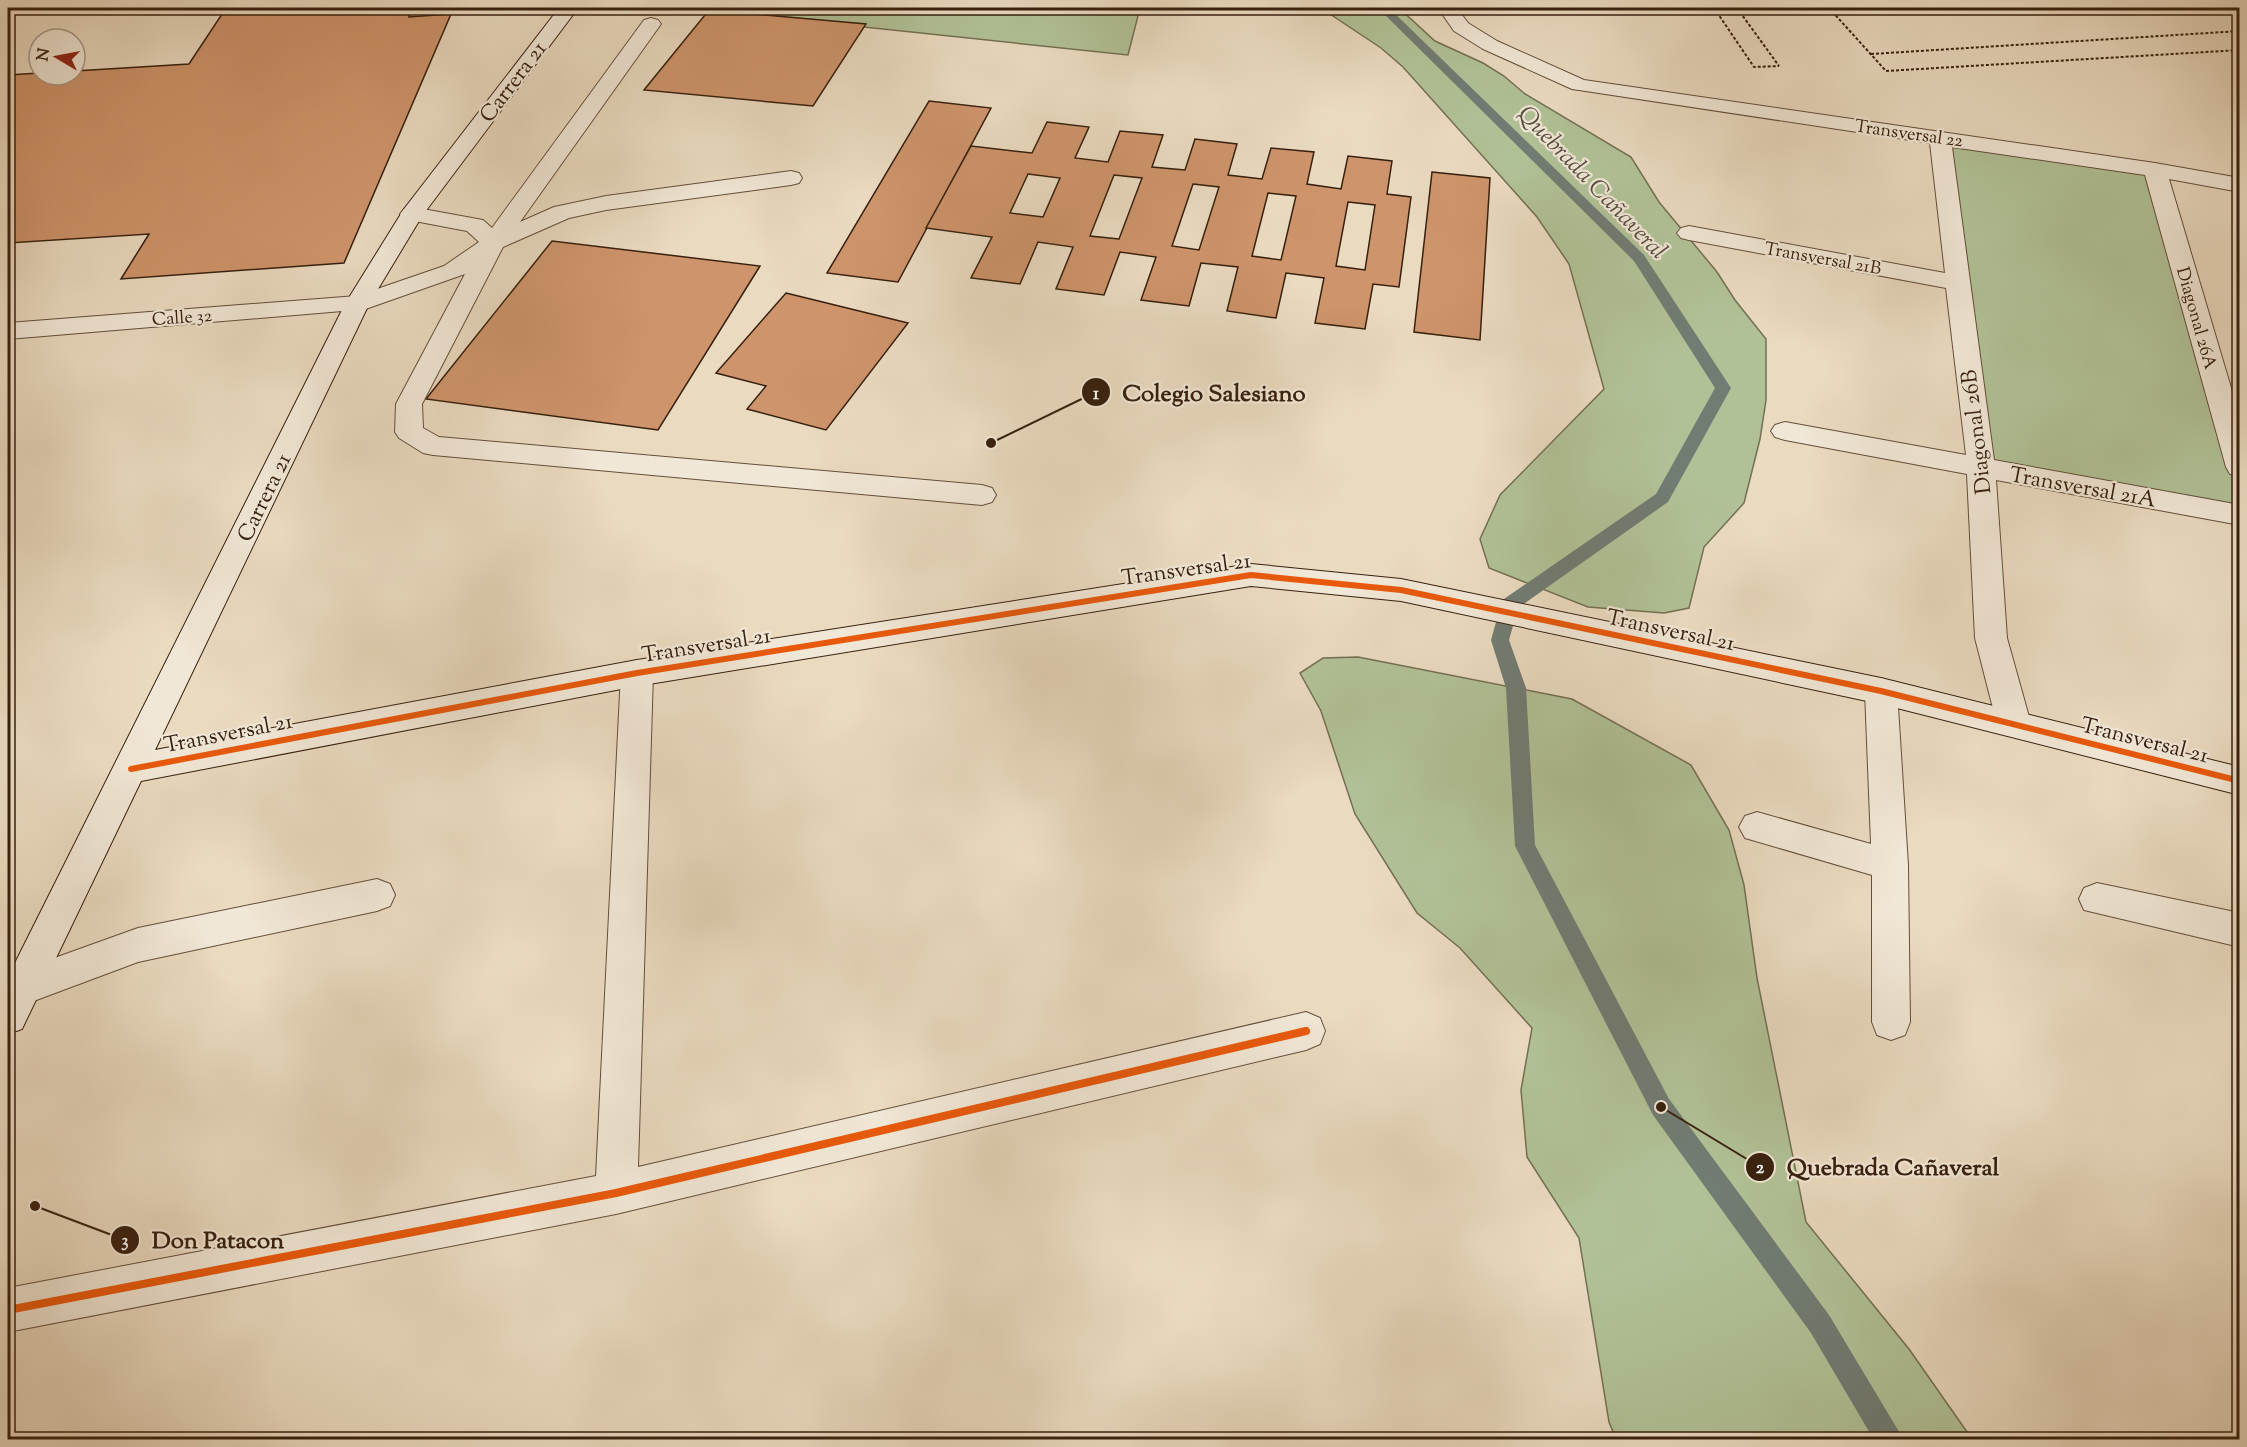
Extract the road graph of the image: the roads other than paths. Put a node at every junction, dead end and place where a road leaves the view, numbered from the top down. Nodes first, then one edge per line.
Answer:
1 (568, 8) edge
2 (1448, 8) edge
3 (651, 24) dead end
4 (1940, 138) junction
5 (2155, 170) junction
6 (791, 178) dead end
7 (2240, 185) edge
8 (412, 214) junction
9 (1689, 233) dead end
10 (493, 243) junction
11 (1956, 282) junction
12 (357, 304) junction
13 (8, 331) edge
14 (1785, 431) dead end
15 (1981, 467) junction
16 (2240, 467) edge
17 (982, 495) dead end
18 (2240, 515) edge
19 (637, 673) junction
20 (1881, 690) junction
21 (2014, 724) junction
22 (130, 769) junction
23 (2240, 781) edge
24 (1756, 827) dead end
25 (1890, 865) junction
26 (377, 895) dead end
27 (2097, 899) dead end
28 (2240, 930) edge
29 (15, 1001) edge
30 (1891, 1022) dead end
31 (1306, 1031) dead end
32 (616, 1193) junction
33 (8, 1310) edge

1 - 8 street, Carrera 21
2 - 4 street, Transversal 22
3 - 10 street
4 - 5 street, Transversal 22
4 - 11 street, Diagonal 26B
5 - 7 street, Transversal 22
5 - 16 street, Diagonal 26A
6 - 10 street
8 - 10 street
8 - 12 street, Carrera 21
9 - 11 street, Transversal 21B
10 - 12 street, Calle 32
10 - 17 street
11 - 15 street, Diagonal 26B
12 - 13 street, Calle 32
12 - 22 street, Carrera 21
14 - 15 street, Transversal 21A
15 - 18 street, Transversal 21A
15 - 21 street, Diagonal 26B
19 - 20 street, Transversal 21
19 - 22 street, Transversal 21
19 - 32 street
20 - 21 street, Transversal 21
20 - 25 street
21 - 23 street, Transversal 21
22 - 29 street, Carrera 21
24 - 25 street
25 - 30 street
26 - 29 street
27 - 28 street
31 - 32 street
32 - 33 street

